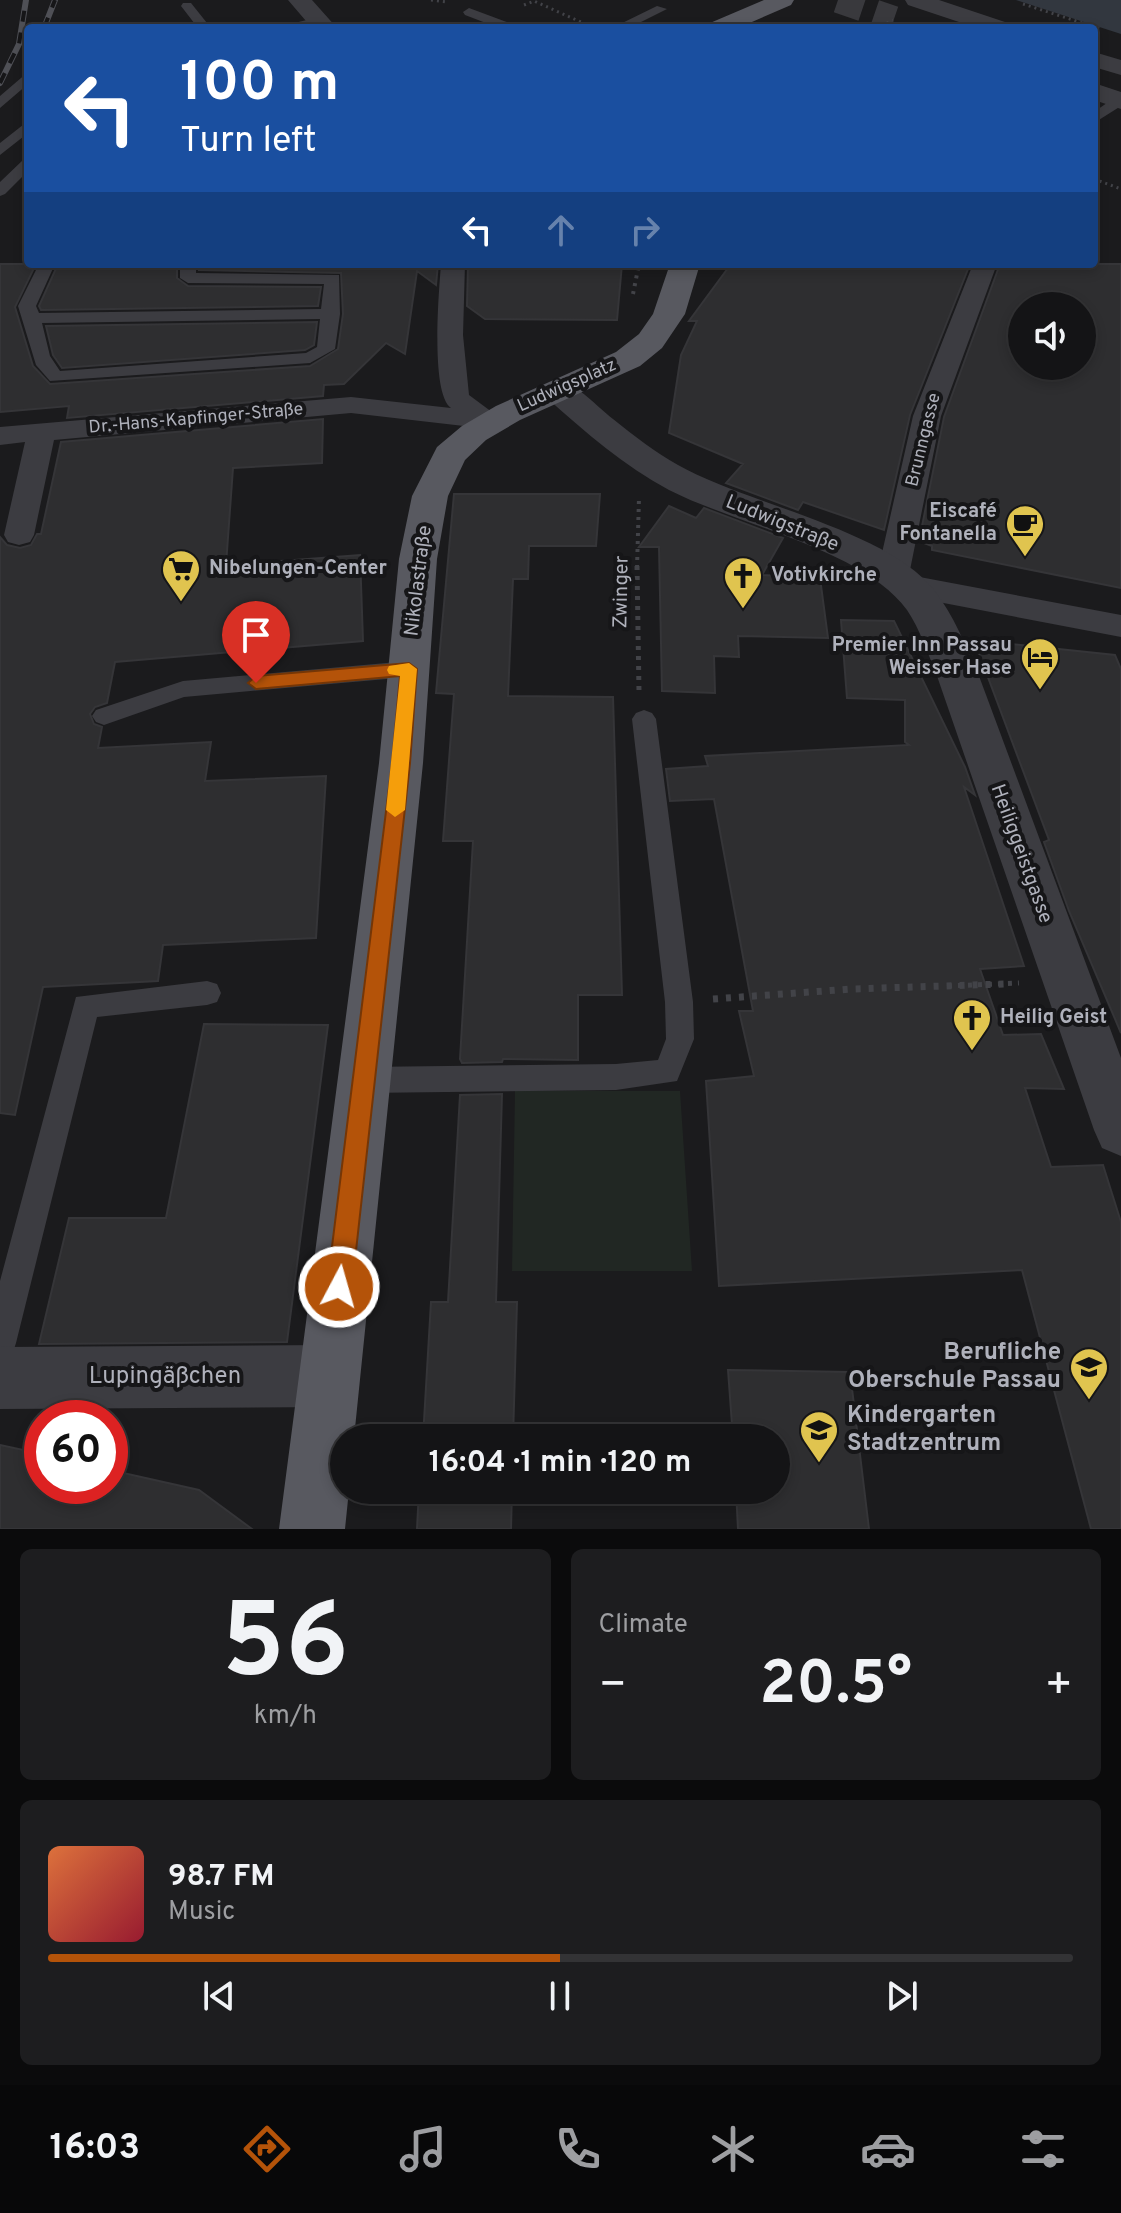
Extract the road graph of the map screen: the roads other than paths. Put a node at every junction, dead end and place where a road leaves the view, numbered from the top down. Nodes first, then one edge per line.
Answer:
1 (299, 0) edge
2 (783, 0) edge
3 (916, 0) tunnel mouth
4 (187, 6) dead end
5 (661, 9) dead end
6 (469, 12) dead end
7 (202, 24) edge
8 (321, 24) edge
9 (500, 24) edge
10 (627, 24) edge
11 (727, 24) edge
12 (988, 24) edge
13 (1098, 60) edge
14 (1121, 68) edge
15 (24, 80) edge
16 (1098, 93) edge
17 (1120, 101) edge
18 (0, 104) edge
19 (1098, 116) edge
20 (24, 129) edge
21 (0, 151) edge
22 (24, 167) edge
23 (0, 191) edge
24 (46, 268) edge
25 (188, 268) edge
26 (453, 268) edge
27 (684, 268) edge
28 (983, 268) edge
29 (31, 312) junction
30 (331, 314) junction
31 (559, 391) junction
32 (490, 421) junction
33 (41, 434) junction
34 (0, 436) edge
35 (432, 491) joint
36 (19, 535) dead end
37 (900, 580) junction
38 (1121, 626) edge
39 (409, 669) junction
40 (641, 708) road end
41 (104, 716) dead end
42 (207, 993) dead end
43 (363, 1080) junction
44 (1121, 1130) edge
45 (0, 1343) edge
46 (329, 1376) junction
47 (0, 1378) edge
48 (312, 1529) edge

1 - 8 street
2 - 11 main road
3 - 12 street
4 - 7 lane
5 - 10 lane
6 - 9 lane
13 - 14 street
15 - 18 lane
16 - 17 street
17 - 19 lane
20 - 21 lane
22 - 23 lane
24 - 29 lane
25 - 30 lane
26 - 32 street
27 - 31 main road, Ludwigsplatz
28 - 37 street, Brunngasse
29 - 30 lane
29 - 30 lane
31 - 32 main road, Ludwigsplatz
31 - 37 street, Ludwigstraße
32 - 33 street, Dr.-Hans-Kapfinger-Straße
32 - 35 main road, Ludwigsplatz
33 - 34 street, Dr.-Hans-Kapfinger-Straße
33 - 36 street
35 - 39 main road, Nikolastraße
37 - 38 street, Ludwigstraße
37 - 44 street, Heiliggeistgasse
39 - 41 lane
39 - 43 main road, Nikolastraße
40 - 43 lane
42 - 45 lane
43 - 46 main road, Nikolastraße
46 - 47 street, Lupingäßchen
46 - 48 main road, Nikolastraße

